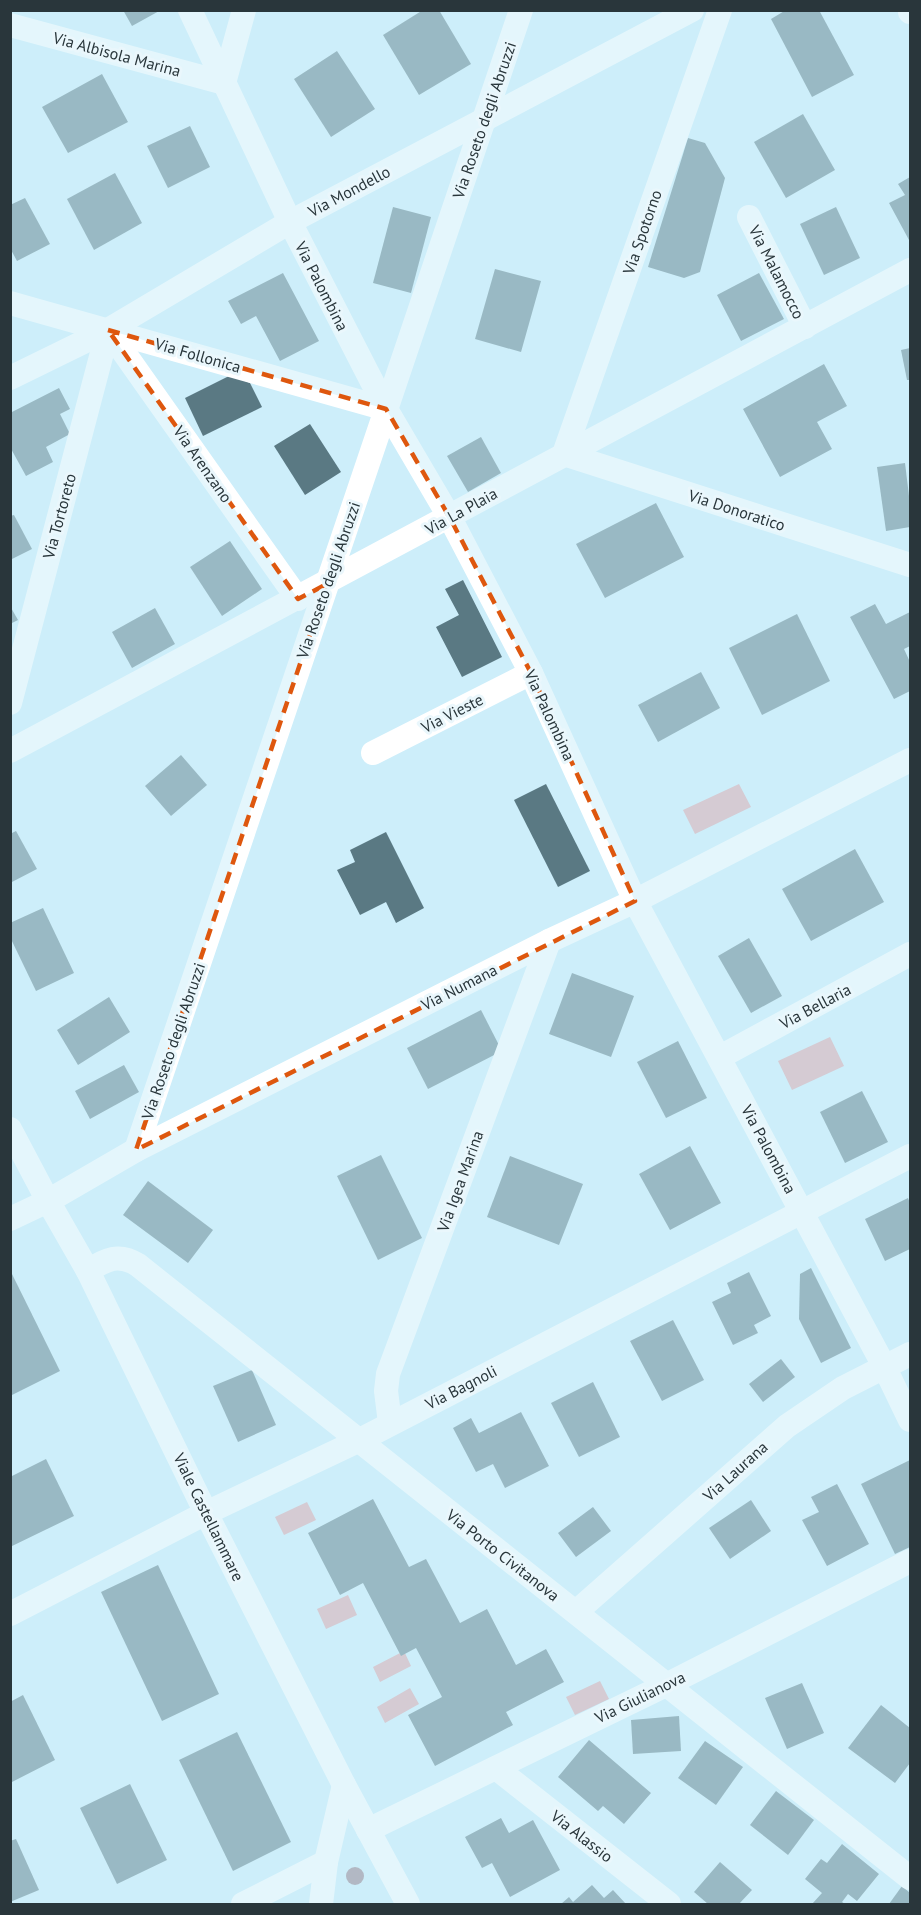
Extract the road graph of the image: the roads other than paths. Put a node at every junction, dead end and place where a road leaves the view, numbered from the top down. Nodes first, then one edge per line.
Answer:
1 (190, 10) edge
2 (244, 10) edge
3 (521, 10) edge
4 (692, 10) edge
5 (720, 10) edge
6 (10, 25) edge
7 (224, 82) junction
8 (484, 120) junction
9 (749, 217) dead end
10 (290, 222) junction
11 (910, 270) edge
12 (10, 303) edge
13 (805, 327) junction
14 (108, 330) junction
15 (10, 378) edge
16 (386, 409) junction
17 (564, 454) junction
18 (450, 518) junction
19 (910, 565) edge
20 (327, 584) junction
21 (298, 599) junction
22 (531, 673) junction
23 (10, 703) edge
24 (10, 751) edge
25 (374, 753) dead end
26 (910, 760) edge
27 (635, 901) junction
28 (549, 941) junction
29 (910, 954) edge
30 (720, 1058) junction
31 (10, 1128) edge
32 (136, 1150) junction
33 (910, 1155) edge
34 (48, 1201) junction
35 (802, 1212) junction
36 (10, 1219) edge
37 (88, 1271) junction
38 (910, 1354) edge
39 (884, 1366) junction
40 (910, 1420) edge
41 (390, 1423) junction
42 (358, 1441) junction
43 (206, 1513) junction
44 (910, 1561) edge
45 (576, 1612) junction
46 (10, 1614) edge
47 (666, 1685) junction
48 (496, 1768) junction
49 (344, 1785) junction
50 (368, 1830) junction
51 (326, 1862) junction
52 (910, 1878) edge
53 (243, 1905) edge
54 (321, 1905) edge
55 (408, 1905) edge
56 (669, 1905) edge

1 - 7 street, Via Palombina
2 - 7 street
3 - 8 street, Via Roseto degli Abruzzi
4 - 8 street, Via Mondello
5 - 17 street, Via Spotorno
6 - 7 street, Via Albisola Marina
7 - 10 street, Via Palombina
8 - 10 street, Via Mondello
8 - 16 street, Via Roseto degli Abruzzi
9 - 13 street, Via Malamocco
10 - 14 street, Via Mondello
10 - 16 street, Via Palombina
11 - 13 street, Via La Plaia
12 - 14 street, Via Follonica
13 - 17 street, Via La Plaia
14 - 15 street, Via Mondello
14 - 16 street, Via Follonica
14 - 21 street, Via Arenzano
14 - 23 street, Via Tortoreto
16 - 18 street, Via Palombina
16 - 20 street, Via Roseto degli Abruzzi
17 - 18 street, Via La Plaia
17 - 19 street, Via Donoratico
18 - 20 street, Via La Plaia
18 - 22 street, Via Palombina
20 - 21 street, Via La Plaia
20 - 32 street, Via Roseto degli Abruzzi
21 - 24 street, Via La Plaia
22 - 25 street, Via Vieste
22 - 27 street, Via Palombina
26 - 27 street, Via Numana
27 - 28 street, Via Numana
27 - 30 street, Via Palombina
28 - 32 street, Via Numana
28 - 41 street, Via Igea Marina
29 - 30 street, Via Bellaria
30 - 35 street, Via Palombina
31 - 34 street, Viale Castellammare
32 - 34 street, Via Numana
33 - 35 street, Via Bagnoli
34 - 36 street, Via Numana
34 - 37 street, Viale Castellammare
35 - 39 street, Via Palombina
35 - 41 street, Via Bagnoli
37 - 42 street, Via Porto Civitanova
37 - 43 street, Viale Castellammare
38 - 39 street, Via Laurana
39 - 40 street, Via Palombina
39 - 45 street, Via Laurana
41 - 42 street, Via Bagnoli
42 - 43 street, Via Bagnoli
42 - 45 street, Via Porto Civitanova
43 - 46 street, Via Bagnoli
43 - 49 street, Viale Castellammare
44 - 47 street, Via Giulianova
45 - 47 street, Via Porto Civitanova
47 - 48 street, Via Giulianova
47 - 52 street, Via Porto Civitanova
48 - 50 street, Via Giulianova
48 - 56 street, Via Alassio
49 - 50 street, Viale Castellammare
49 - 51 street
50 - 55 street, Viale Castellammare
51 - 53 street
51 - 54 street

